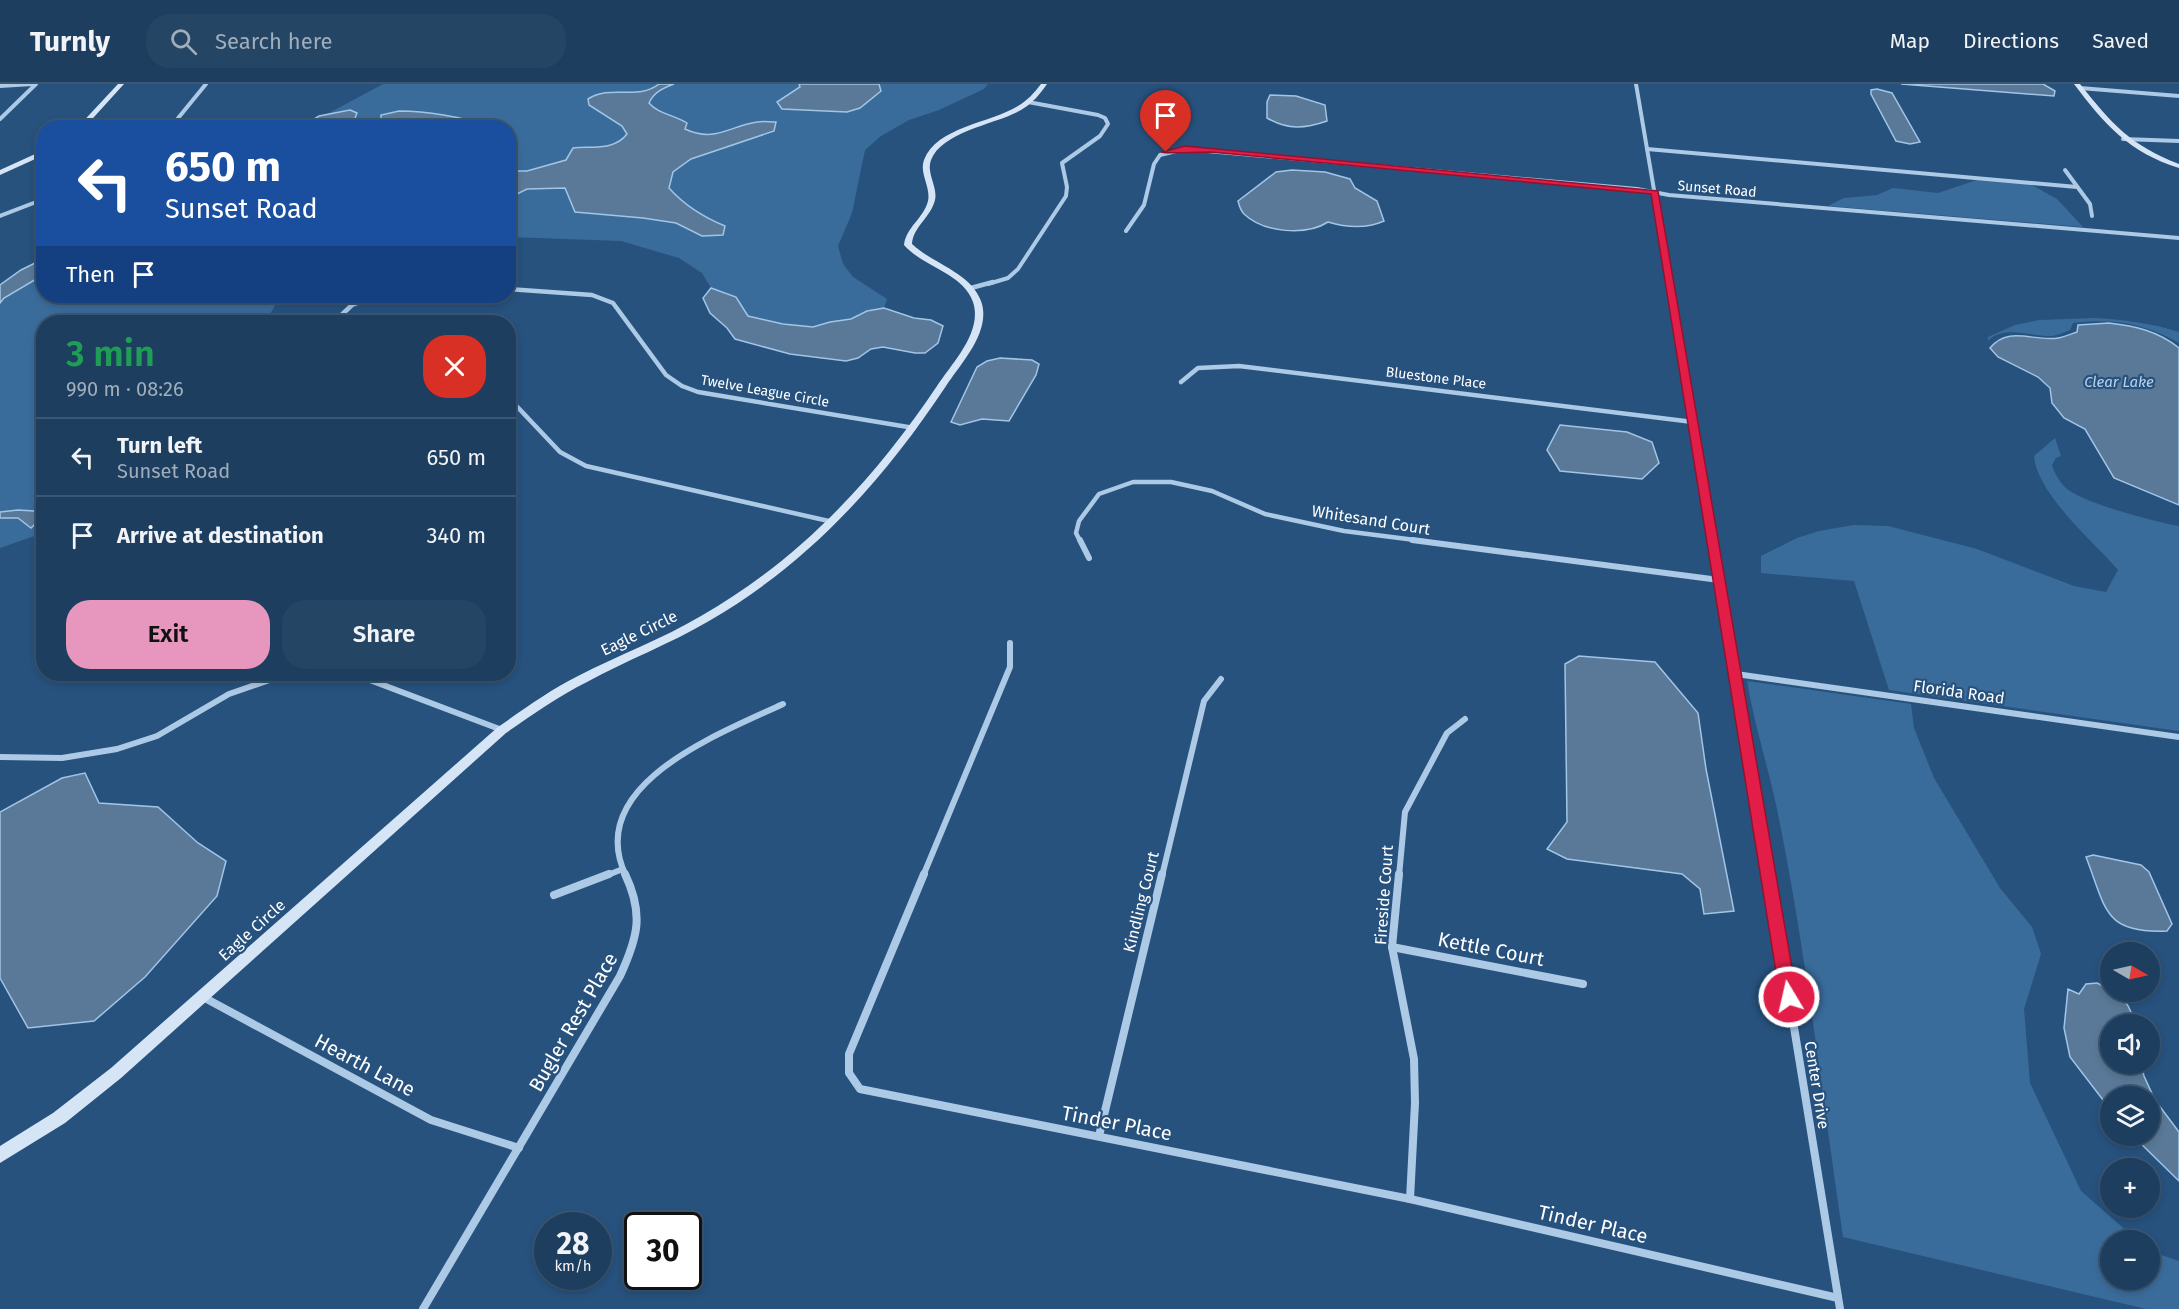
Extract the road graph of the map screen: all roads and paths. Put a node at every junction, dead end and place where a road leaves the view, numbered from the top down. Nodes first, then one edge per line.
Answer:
1 (34, 84) edge
2 (121, 84) edge
3 (206, 84) edge
4 (1044, 84) edge
5 (1636, 84) edge
6 (0, 86) edge
7 (2078, 86) edge
8 (2179, 96) edge
9 (1028, 102) junction
10 (0, 119) edge
11 (87, 120) edge
12 (178, 120) edge
13 (2123, 139) junction
14 (2179, 141) edge
15 (1647, 149) junction
16 (36, 156) edge
17 (2179, 166) edge
18 (2065, 170) dead end
19 (0, 173) edge
20 (2077, 187) junction
21 (1655, 192) junction
22 (36, 202) edge
23 (0, 216) edge
24 (2092, 216) dead end
25 (1126, 231) dead end
26 (2179, 238) edge
27 (971, 288) junction
28 (516, 290) edge
29 (359, 303) edge
30 (338, 315) edge
31 (1181, 382) dead end
32 (516, 405) edge
33 (1693, 422) junction
34 (915, 428) junction
35 (833, 522) junction
36 (1089, 558) dead end
37 (1719, 580) junction
38 (1010, 643) dead end
39 (1736, 674) junction
40 (1221, 679) dead end
41 (267, 681) edge
42 (372, 681) edge
43 (783, 704) dead end
44 (1465, 719) dead end
45 (502, 730) junction
46 (2179, 737) edge
47 (0, 757) edge
48 (623, 869) junction
49 (554, 895) dead end
50 (1392, 947) junction
51 (1583, 984) dead end
52 (202, 996) junction
53 (1099, 1136) junction
54 (519, 1148) junction
55 (0, 1155) edge
56 (1410, 1199) junction
57 (1838, 1298) junction
58 (423, 1309) edge
59 (1840, 1309) edge

1 - 6 street
1 - 10 street
2 - 11 street
3 - 12 street
4 - 9 street
5 - 15 street, Center Drive
7 - 8 street
7 - 13 street
9 - 27 street
9 - 27 street
13 - 14 street
13 - 17 street
15 - 20 street
15 - 21 street, Center Drive
16 - 19 street
18 - 20 street
20 - 24 street
21 - 25 street, Sunset Road
21 - 26 street, Sunset Road
21 - 33 street, Center Drive
22 - 23 street
27 - 34 street, Eagle Circle
28 - 34 street, Twelve League Circle
29 - 30 street
31 - 33 street, Bluestone Place
32 - 35 street
33 - 37 street, Center Drive
34 - 35 street, Eagle Circle
35 - 45 street, Eagle Circle
36 - 37 street, Whitesand Court
37 - 39 street, Center Drive
38 - 53 street, Tinder Place
39 - 46 street, Florida Road
39 - 57 street, Center Drive
40 - 53 street, Kindling Court
41 - 47 street
42 - 45 street
43 - 48 street, Bugler Rest Place
44 - 50 street, Fireside Court
45 - 52 street, Eagle Circle
48 - 49 street
48 - 54 street, Bugler Rest Place
50 - 51 street, Kettle Court
50 - 56 street, Fireside Court
52 - 54 street, Hearth Lane
52 - 55 street, Eagle Circle
53 - 56 street, Tinder Place
54 - 58 street, Bugler Rest Place
56 - 57 street, Tinder Place
57 - 59 street, Center Drive

